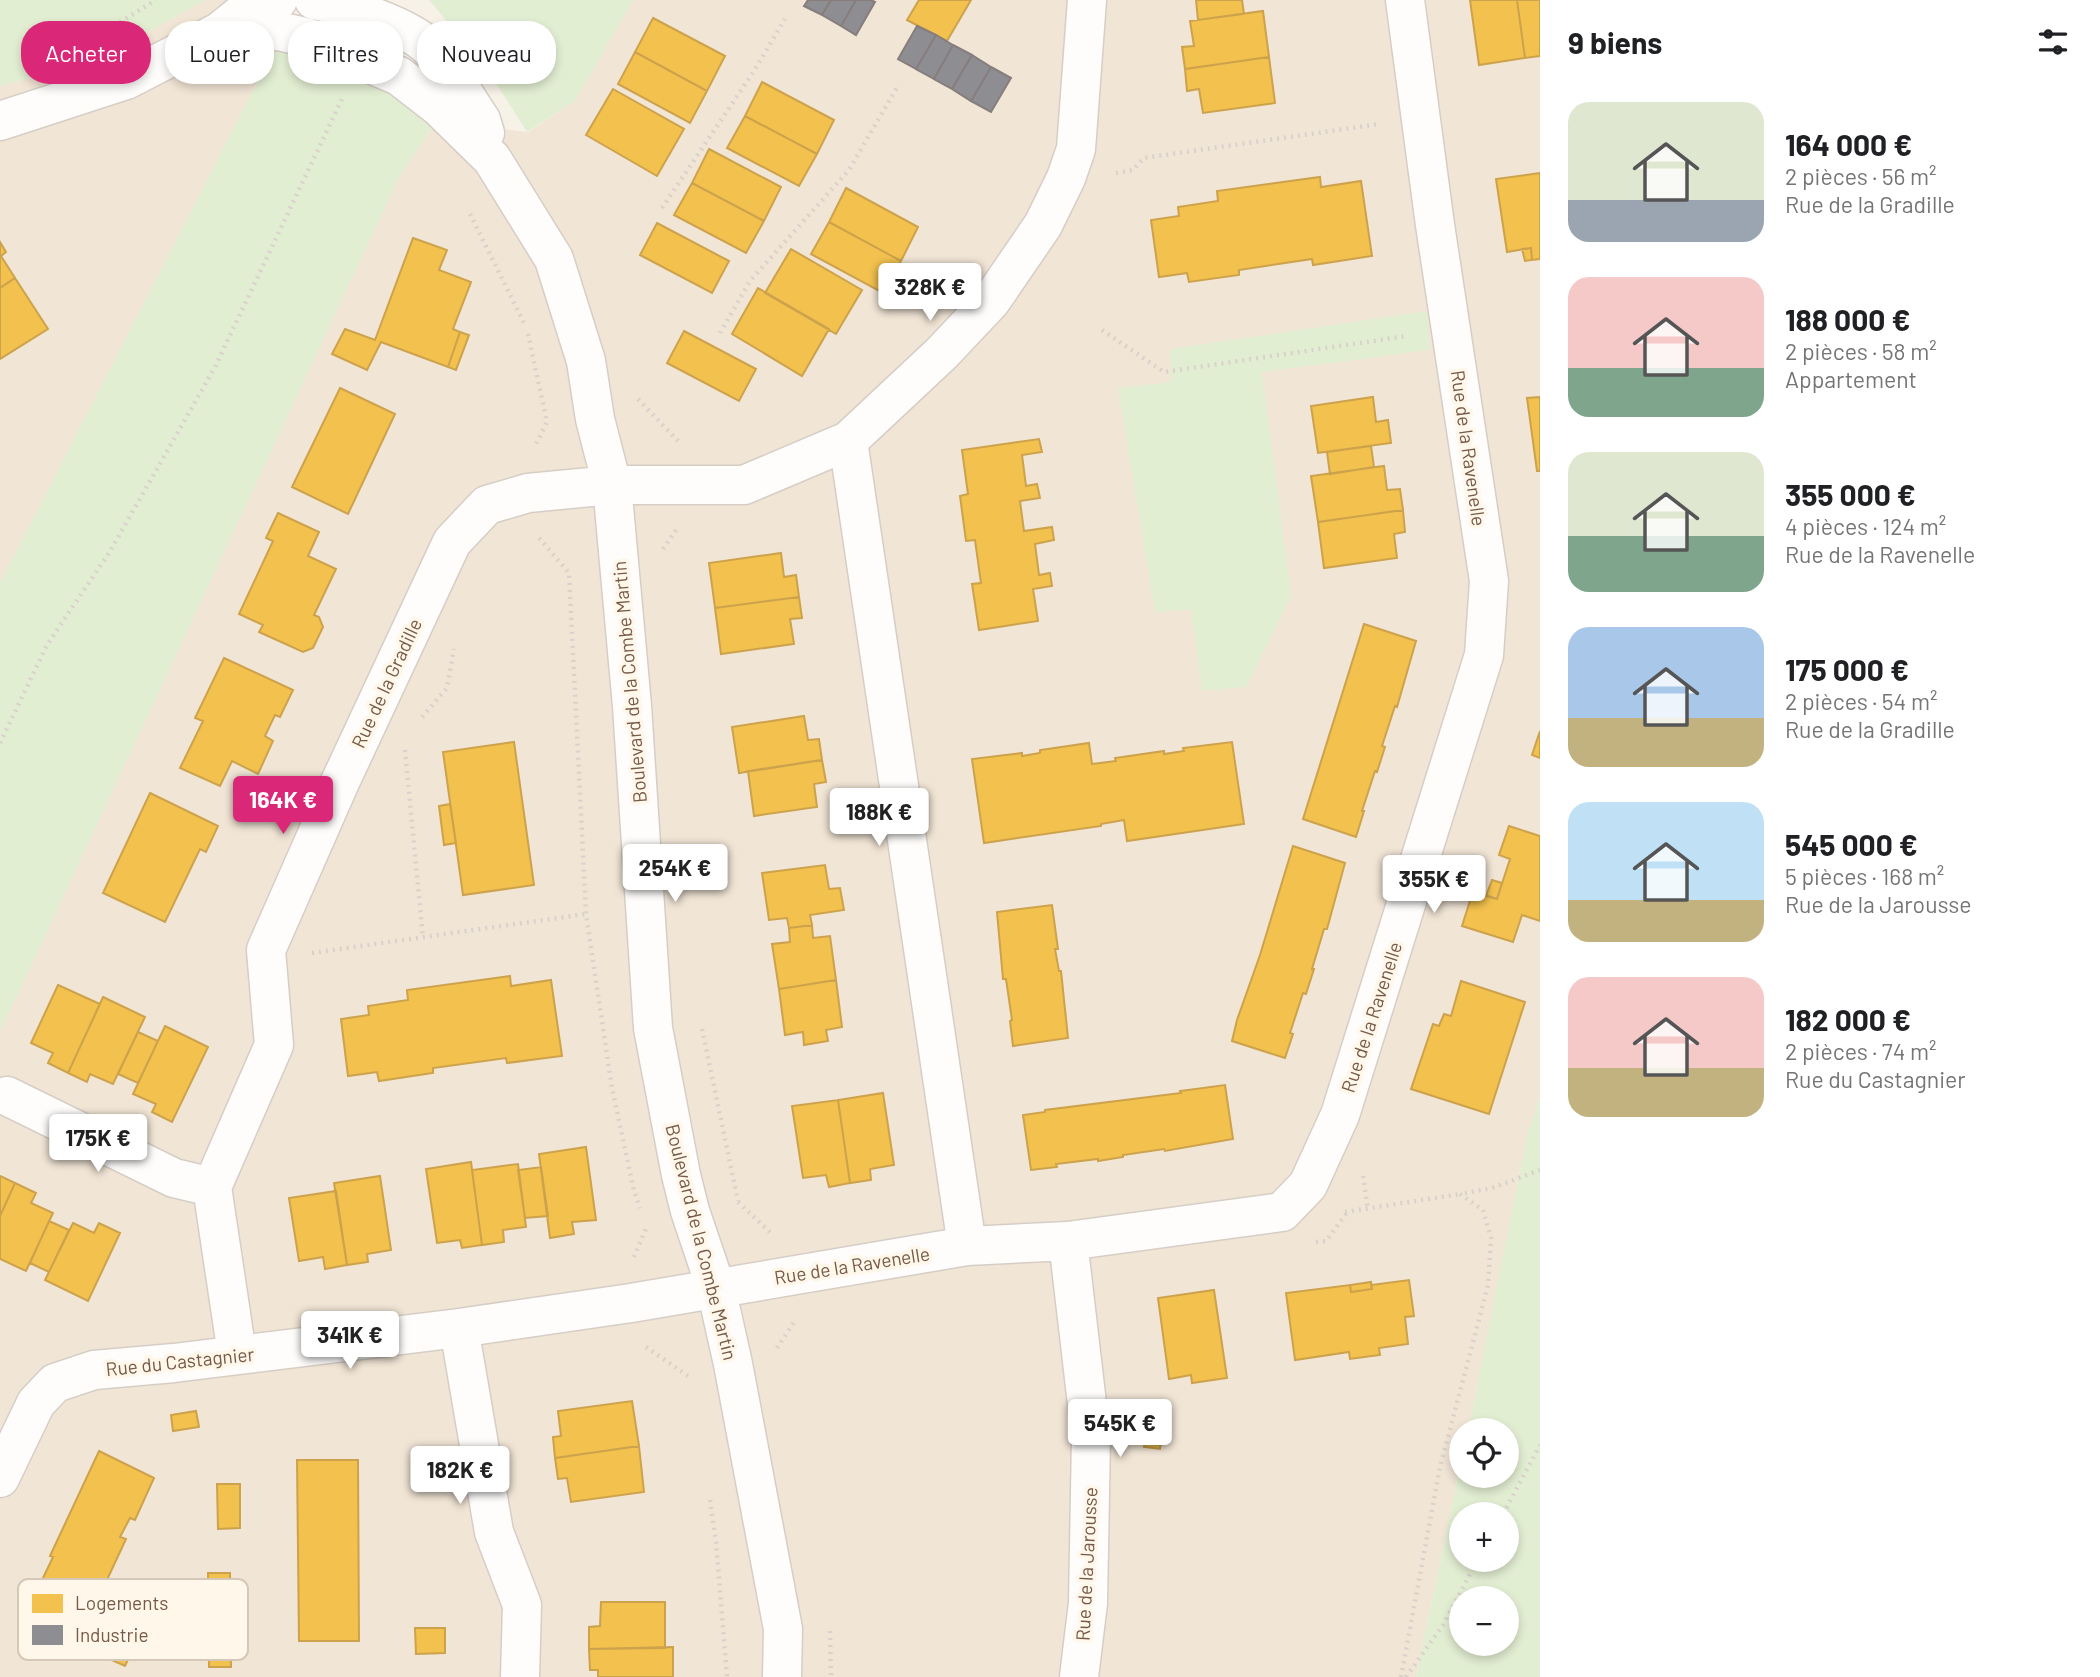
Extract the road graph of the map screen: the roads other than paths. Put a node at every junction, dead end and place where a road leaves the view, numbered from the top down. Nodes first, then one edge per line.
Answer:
1 (278, 0) edge
2 (314, 0) edge
3 (1087, 0) edge
4 (1405, 0) edge
5 (233, 21) edge
6 (274, 31) edge
7 (165, 60) edge
8 (0, 121) edge
9 (492, 159) junction
10 (848, 441) junction
11 (612, 485) junction
12 (7, 1096) dead end
13 (212, 1186) junction
14 (1068, 1241) junction
15 (967, 1246) junction
16 (716, 1288) junction
17 (459, 1328) junction
18 (237, 1354) junction
19 (0, 1478) edge
20 (520, 1677) edge
21 (782, 1677) edge
22 (1079, 1677) edge

1 - 5 street, Boulevard de la Combe Martin
2 - 9 street, Boulevard de la Combe Martin
3 - 10 street
4 - 14 street, Rue de la Ravenelle
6 - 9 street, Boulevard de la Combe Martin
7 - 8 street, Boulevard de la Combe Martin
9 - 11 street, Boulevard de la Combe Martin
10 - 11 street, Rue de la Gradille
10 - 15 street
11 - 13 street, Rue de la Gradille
11 - 16 street, Boulevard de la Combe Martin
12 - 13 street
13 - 18 street
14 - 15 street, Rue de la Ravenelle
14 - 22 street, Rue de la Jarousse
15 - 16 street, Rue de la Ravenelle
16 - 17 street, Rue du Castagnier
16 - 21 street, Boulevard de la Combe Martin
17 - 18 street, Rue du Castagnier
17 - 20 street
18 - 19 street, Rue du Castagnier

